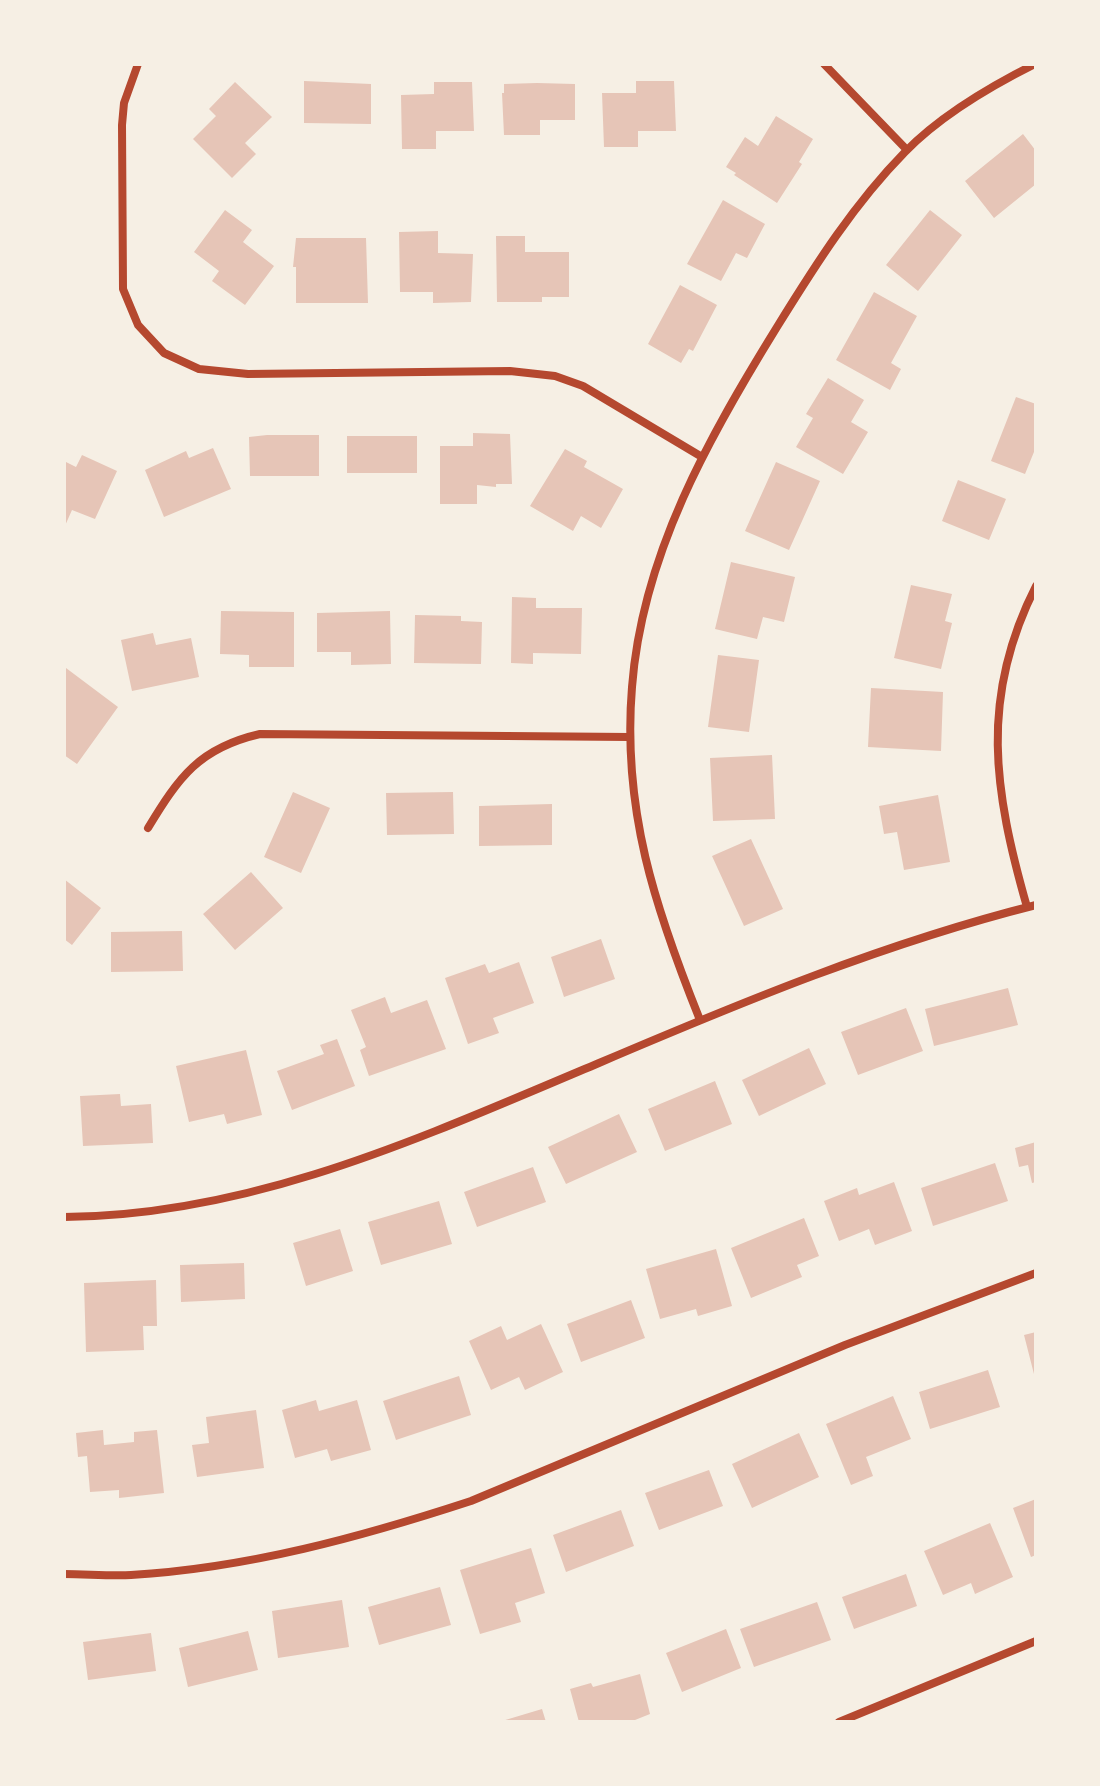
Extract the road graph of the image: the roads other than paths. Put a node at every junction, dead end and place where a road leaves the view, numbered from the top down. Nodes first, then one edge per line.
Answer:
1 (138, 64) edge
2 (824, 64) edge
3 (1035, 64) edge
4 (907, 150) junction
5 (702, 457) junction
6 (1036, 586) edge
7 (630, 737) junction
8 (148, 828) dead end
9 (1031, 906) edge
10 (700, 1020) junction
11 (64, 1217) edge
12 (1036, 1273) edge
13 (64, 1574) edge
14 (1036, 1641) edge
15 (839, 1722) edge

1 - 5 street
2 - 4 street
3 - 4 street
4 - 5 street
5 - 7 street
6 - 9 street
7 - 8 street
7 - 10 street
9 - 10 street
10 - 11 street
12 - 13 street
14 - 15 street

